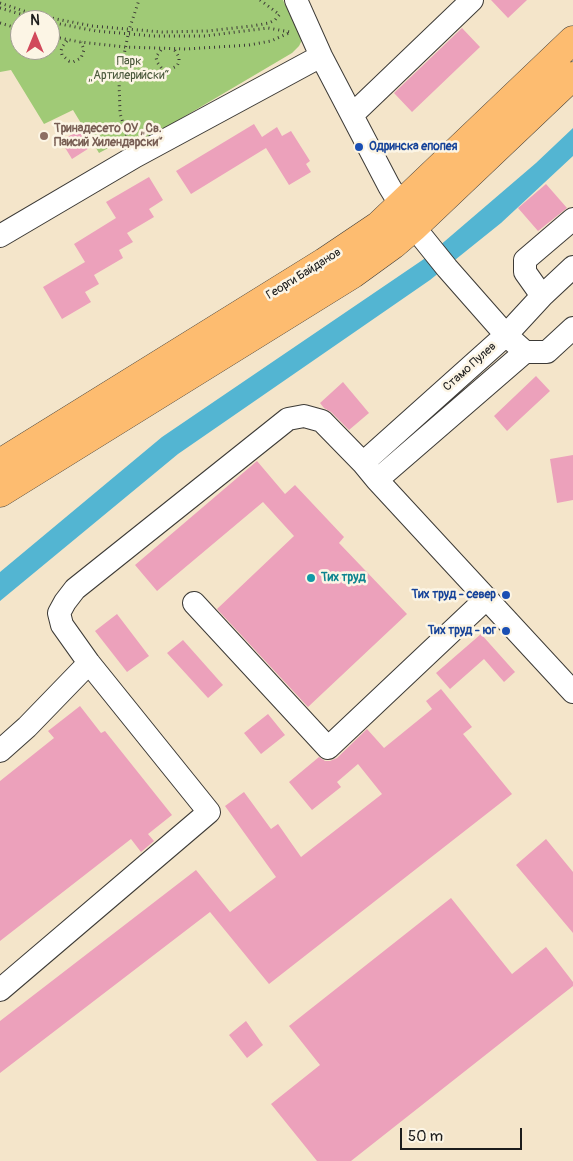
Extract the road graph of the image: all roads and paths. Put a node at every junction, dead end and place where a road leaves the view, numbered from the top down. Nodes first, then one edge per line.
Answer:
1 (139, 0) edge
2 (260, 0) edge
3 (472, 0) edge
4 (0, 3) edge
5 (286, 8) edge
6 (284, 21) dead end
7 (60, 24) edge
8 (295, 27) junction
9 (128, 32) junction
10 (60, 38) edge
11 (68, 40) junction
12 (573, 40) edge
13 (80, 42) junction
14 (125, 47) junction
15 (161, 49) junction
16 (174, 49) junction
17 (321, 56) junction
18 (573, 76) edge
19 (352, 115) junction
20 (136, 156) junction
21 (407, 216) junction
22 (573, 219) edge
23 (0, 236) edge
24 (573, 267) edge
25 (542, 296) junction
26 (573, 328) edge
27 (506, 335) junction
28 (525, 352) junction
29 (0, 463) edge
30 (370, 472) junction
31 (0, 493) edge
32 (486, 598) junction
33 (194, 603) dead end
34 (89, 663) junction
35 (573, 692) edge
36 (0, 751) edge
37 (0, 990) edge

1 - 9 path
2 - 5 path
3 - 19 street
4 - 9 path
5 - 6 path
5 - 8 street
5 - 9 path
7 - 9 path
8 - 9 path
8 - 16 path
8 - 17 street
9 - 14 path
10 - 11 path
11 - 13 path
11 - 13 path
12 - 21 main road, Георги Байданов
13 - 14 path
14 - 15 path
14 - 20 path
15 - 16 path
15 - 16 path
17 - 19 street
17 - 20 street
18 - 21 main road, Георги Байданов
19 - 21 street
20 - 23 street
21 - 27 street
21 - 29 main road, Георги Байданов
21 - 31 main road, Георги Байданов
22 - 25 street
24 - 25 street, Стамо Пулев
25 - 27 street, Стамо Пулев
26 - 28 street
27 - 28 street
27 - 30 street, Стамо Пулев
28 - 30 street
30 - 32 street
30 - 34 street
32 - 33 street
32 - 35 street
34 - 36 street
34 - 37 street

